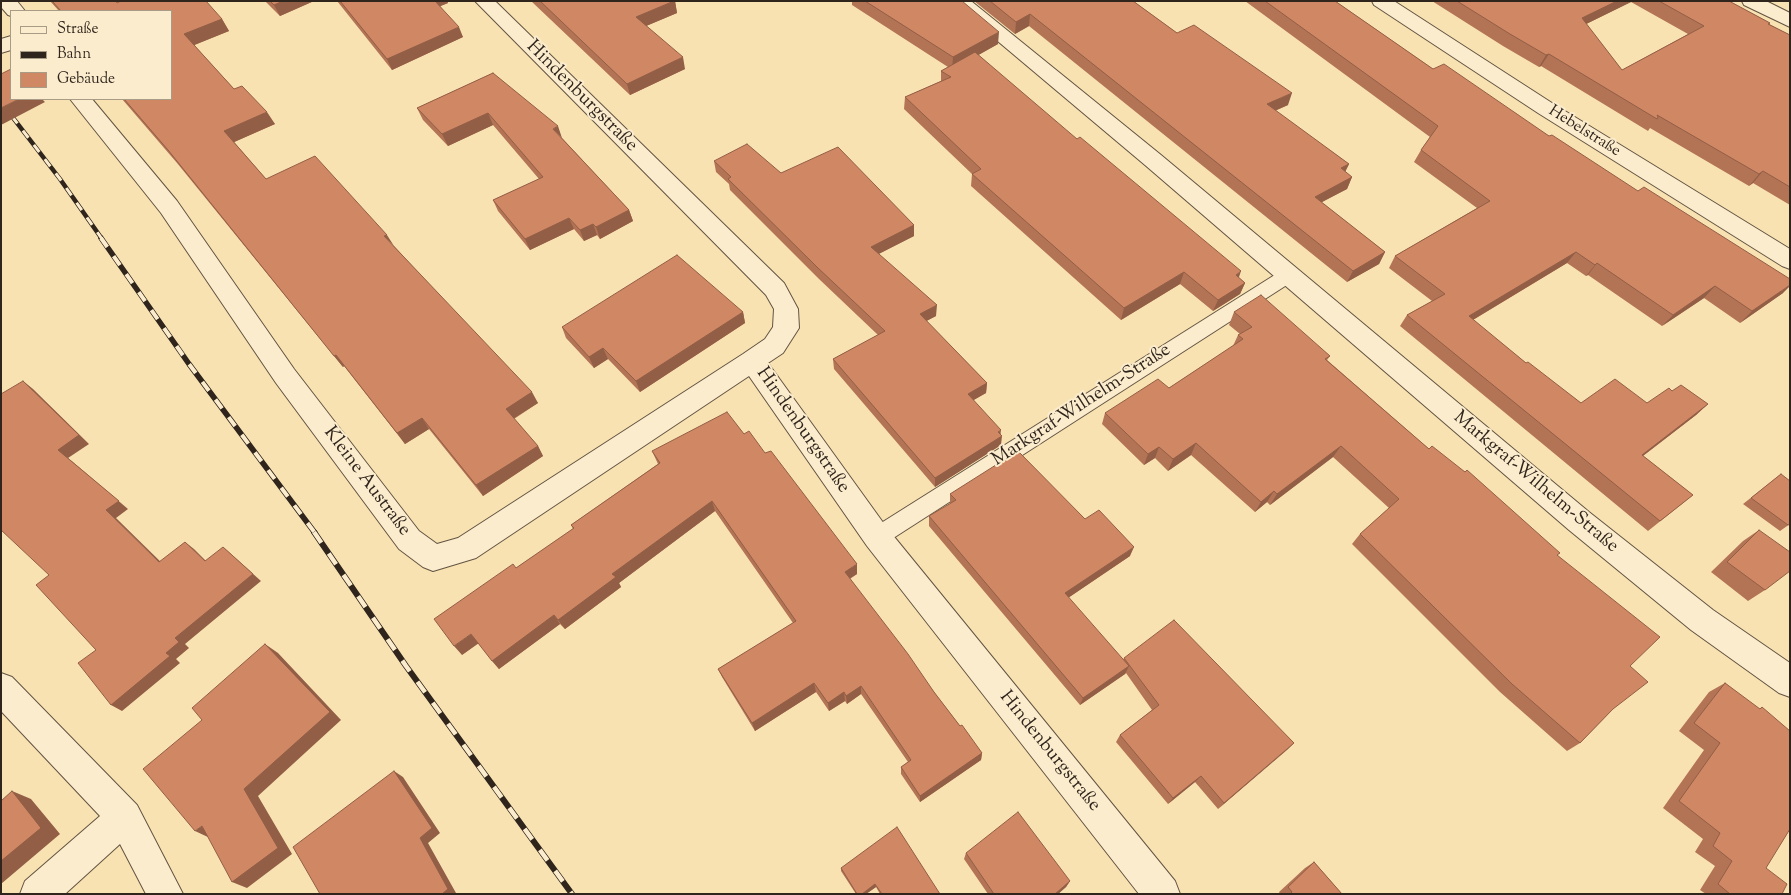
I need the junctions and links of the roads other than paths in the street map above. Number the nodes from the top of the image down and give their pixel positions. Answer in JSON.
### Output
{"nodes":[{"id":1,"x":484,"y":1,"type":"edge"},
{"id":2,"x":959,"y":1,"type":"edge"},
{"id":3,"x":1381,"y":1,"type":"edge"},
{"id":4,"x":1751,"y":1,"type":"edge"},
{"id":5,"x":1790,"y":21,"type":"edge"},
{"id":6,"x":82,"y":100,"type":"edge"},
{"id":7,"x":1790,"y":260,"type":"edge"},
{"id":8,"x":1287,"y":276,"type":"junction"},
{"id":9,"x":752,"y":361,"type":"junction"},
{"id":10,"x":877,"y":537,"type":"junction"},
{"id":11,"x":1790,"y":682,"type":"edge"},
{"id":12,"x":1,"y":688,"type":"edge"},
{"id":13,"x":125,"y":817,"type":"junction"},
{"id":14,"x":38,"y":894,"type":"edge"},
{"id":15,"x":165,"y":894,"type":"edge"},
{"id":16,"x":1162,"y":894,"type":"edge"}],
"edges":[{"from":1,"to":9,"type":"street","name":"Hindenburgstraße"},
{"from":2,"to":8,"type":"street","name":"Markgraf-Wilhelm-Straße"},
{"from":3,"to":7,"type":"street","name":"Hebelstraße"},
{"from":4,"to":5,"type":"street"},
{"from":6,"to":9,"type":"street","name":"Kleine Austraße"},
{"from":8,"to":10,"type":"lane","name":"Markgraf-Wilhelm-Straße"},
{"from":8,"to":11,"type":"street","name":"Markgraf-Wilhelm-Straße"},
{"from":9,"to":10,"type":"street","name":"Hindenburgstraße"},
{"from":10,"to":16,"type":"street","name":"Hindenburgstraße"},
{"from":12,"to":13,"type":"street"},
{"from":13,"to":14,"type":"street"},
{"from":13,"to":15,"type":"street"}]}
